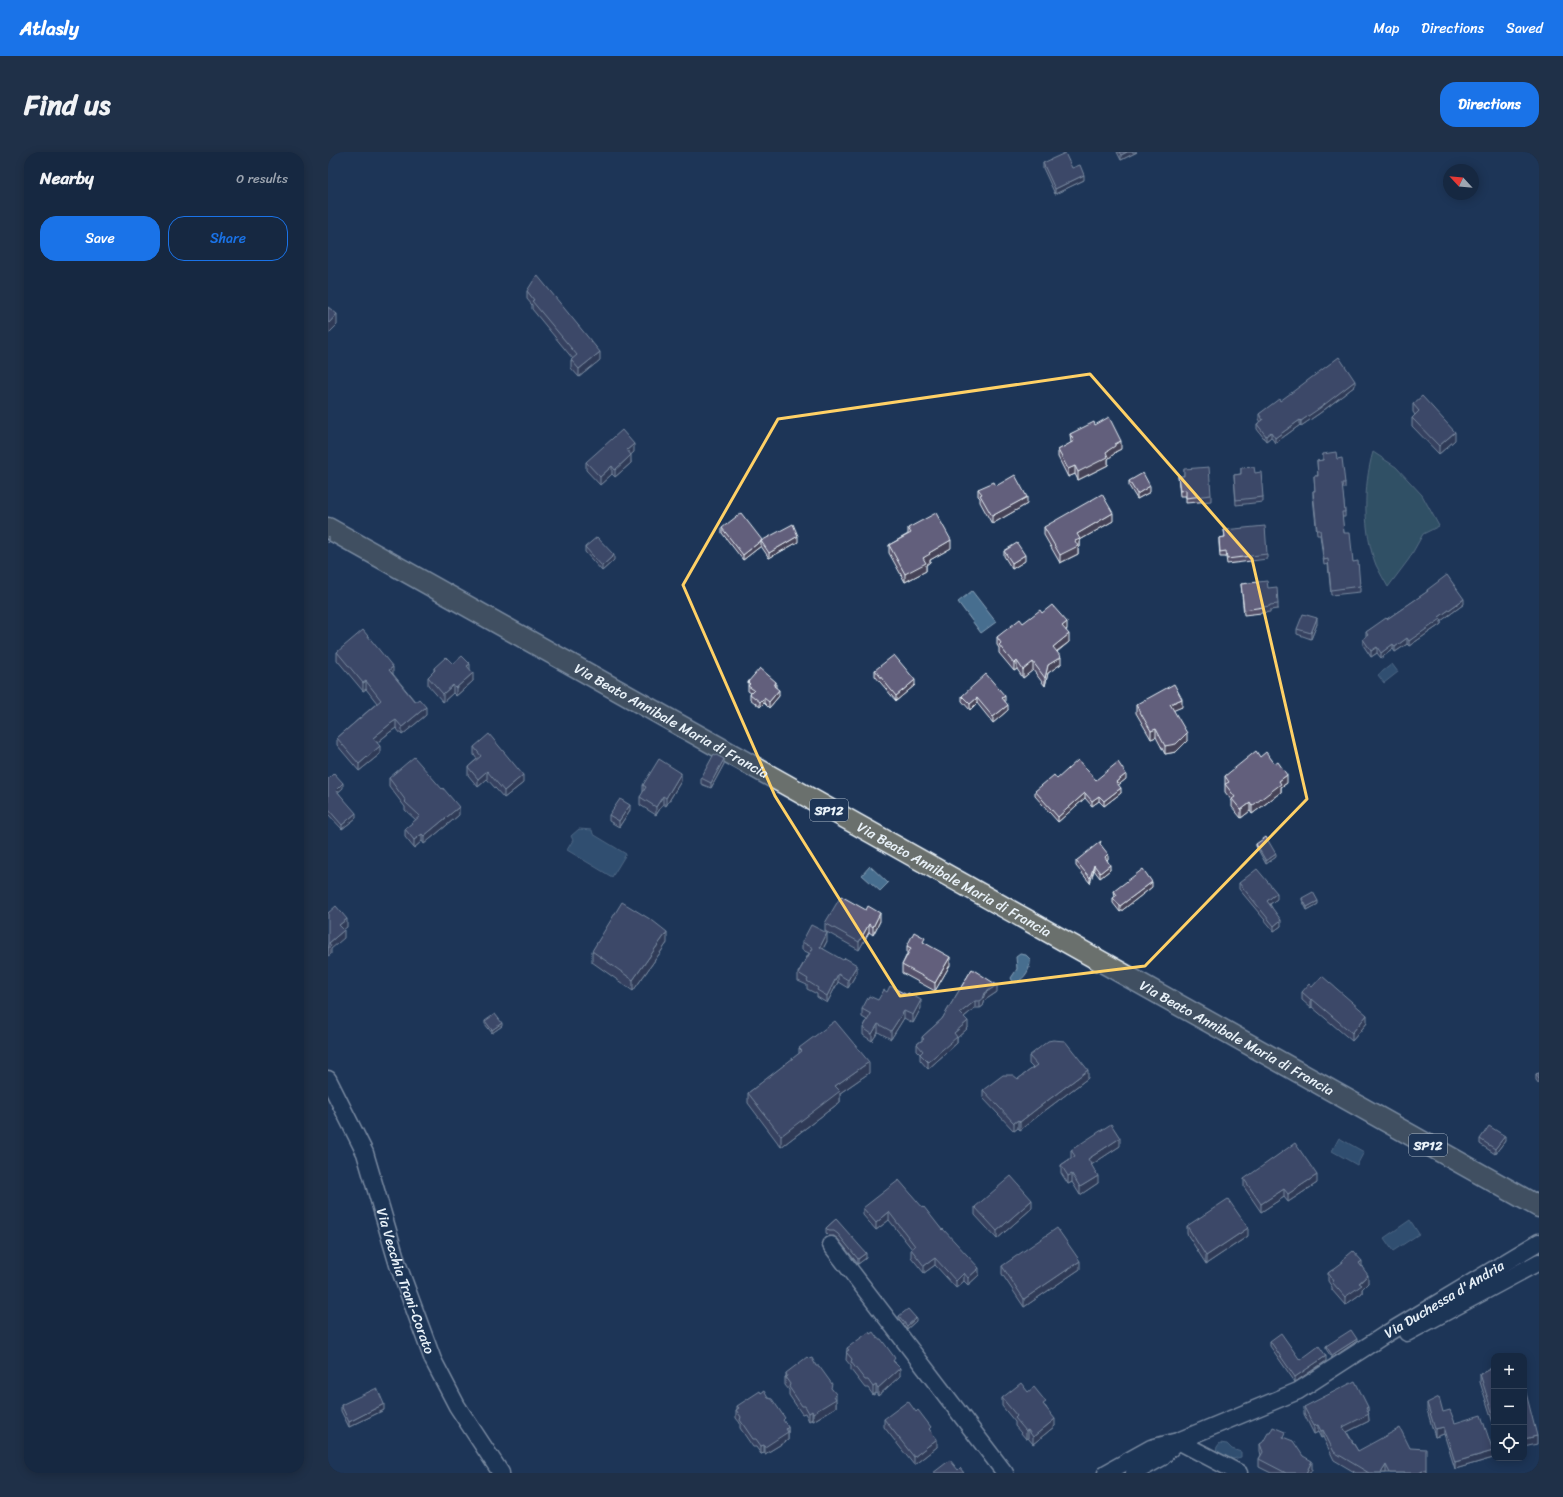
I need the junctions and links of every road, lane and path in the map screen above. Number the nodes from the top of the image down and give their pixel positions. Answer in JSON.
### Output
{"nodes":[{"id":1,"x":328,"y":528,"type":"edge"},
{"id":2,"x":328,"y":1079,"type":"edge"},
{"id":3,"x":1534,"y":1201,"type":"edge"},
{"id":4,"x":1539,"y":1242,"type":"edge"},
{"id":5,"x":831,"y":1245,"type":"dead end"},
{"id":6,"x":1539,"y":1262,"type":"edge"},
{"id":7,"x":1351,"y":1357,"type":"junction"},
{"id":8,"x":1178,"y":1441,"type":"junction"},
{"id":9,"x":501,"y":1473,"type":"edge"},
{"id":10,"x":1005,"y":1473,"type":"edge"},
{"id":11,"x":1106,"y":1473,"type":"edge"},
{"id":12,"x":1134,"y":1473,"type":"edge"},
{"id":13,"x":1240,"y":1473,"type":"edge"}],
"edges":[{"from":1,"to":3,"type":"main road","name":"Via Beato Annibale Maria di Francia","number":"SP12"},
{"from":2,"to":9,"type":"street","name":"Via Vecchia Trani-Corato"},
{"from":4,"to":7,"type":"street","name":"Via Duchessa d'Andria"},
{"from":5,"to":10,"type":"street"},
{"from":6,"to":7,"type":"street","name":"Via Duchessa d'Andria"},
{"from":7,"to":8,"type":"street","name":"Via Duchessa d'Andria"},
{"from":8,"to":11,"type":"street","name":"Via Duchessa d'Andria"},
{"from":8,"to":12,"type":"street","name":"Via Duchessa d'Andria"},
{"from":8,"to":13,"type":"street"}]}
